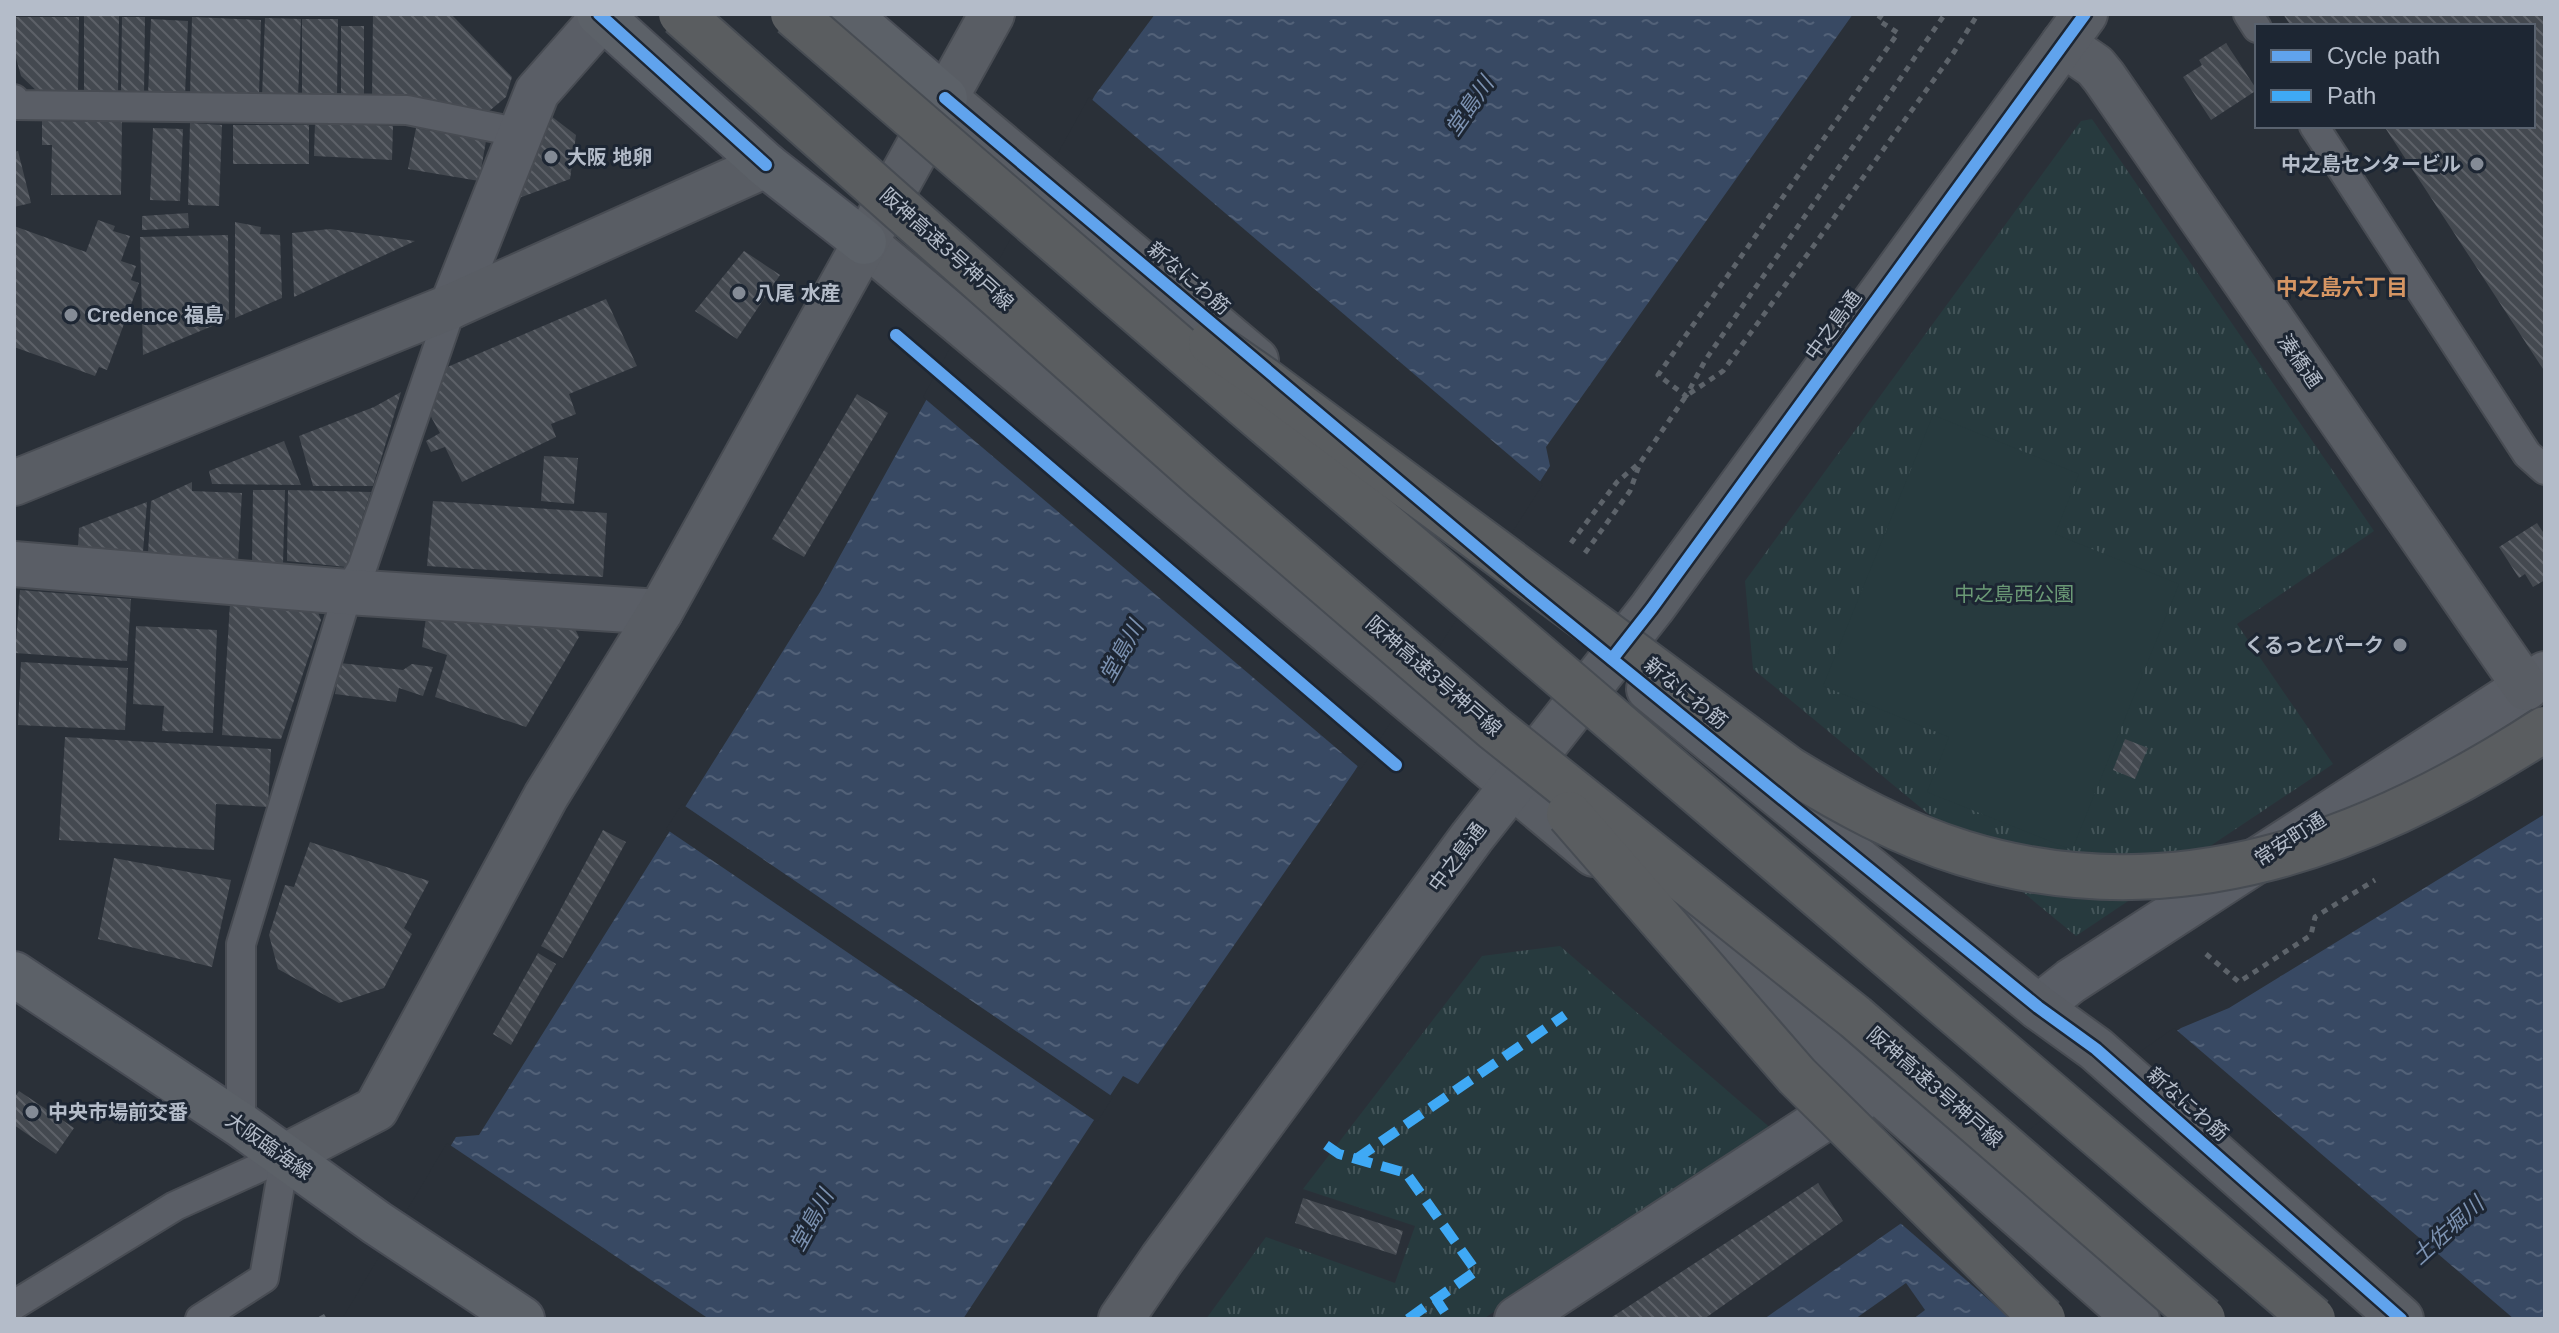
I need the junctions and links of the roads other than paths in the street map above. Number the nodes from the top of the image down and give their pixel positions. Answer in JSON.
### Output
{"nodes":[{"id":1,"x":681,"y":14,"type":"edge"},
{"id":2,"x":793,"y":14,"type":"edge"},
{"id":3,"x":847,"y":14,"type":"edge"},
{"id":4,"x":992,"y":14,"type":"edge"},
{"id":5,"x":601,"y":16,"type":"edge"},
{"id":6,"x":2074,"y":29,"type":"edge"},
{"id":7,"x":945,"y":98,"type":"junction"},
{"id":8,"x":14,"y":99,"type":"edge"},
{"id":9,"x":2315,"y":128,"type":"edge"},
{"id":10,"x":521,"y":133,"type":"junction"},
{"id":11,"x":766,"y":165,"type":"junction"},
{"id":12,"x":1041,"y":226,"type":"junction"},
{"id":13,"x":864,"y":242,"type":"junction"},
{"id":14,"x":452,"y":306,"type":"junction"},
{"id":15,"x":2545,"y":470,"type":"edge"},
{"id":16,"x":14,"y":483,"type":"edge"},
{"id":17,"x":14,"y":564,"type":"edge"},
{"id":18,"x":348,"y":592,"type":"junction"},
{"id":19,"x":660,"y":612,"type":"junction"},
{"id":20,"x":1612,"y":659,"type":"junction"},
{"id":21,"x":2535,"y":681,"type":"edge"},
{"id":22,"x":1495,"y":729,"type":"junction"},
{"id":23,"x":2545,"y":729,"type":"edge"},
{"id":24,"x":1512,"y":786,"type":"junction"},
{"id":25,"x":14,"y":974,"type":"edge"},
{"id":26,"x":2038,"y":1007,"type":"junction"},
{"id":27,"x":1875,"y":1090,"type":"junction"},
{"id":28,"x":241,"y":1125,"type":"junction"},
{"id":29,"x":285,"y":1156,"type":"junction"},
{"id":30,"x":14,"y":1305,"type":"edge"},
{"id":31,"x":200,"y":1319,"type":"edge"},
{"id":32,"x":522,"y":1319,"type":"edge"},
{"id":33,"x":1121,"y":1319,"type":"edge"},
{"id":34,"x":1517,"y":1319,"type":"edge"},
{"id":35,"x":2043,"y":1319,"type":"edge"},
{"id":36,"x":2137,"y":1319,"type":"edge"},
{"id":37,"x":2203,"y":1319,"type":"edge"},
{"id":38,"x":2313,"y":1319,"type":"edge"},
{"id":39,"x":2401,"y":1319,"type":"edge"}],
"edges":[{"from":1,"to":22,"type":"highway","name":"阪神高速3号神戸線","bridge":true},
{"from":2,"to":12,"type":"highway","bridge":true},
{"from":3,"to":7,"type":"main road","name":"新なにわ筋"},
{"from":4,"to":7,"type":"street"},
{"from":5,"to":10,"type":"street"},
{"from":5,"to":11,"type":"main road"},
{"from":6,"to":20,"type":"street","name":"中之島通"},
{"from":6,"to":21,"type":"street","name":"湊橋通"},
{"from":7,"to":13,"type":"street"},
{"from":7,"to":20,"type":"street","name":"新なにわ筋","bridge":true},
{"from":8,"to":10,"type":"lane"},
{"from":9,"to":15,"type":"lane"},
{"from":10,"to":14,"type":"street"},
{"from":11,"to":13,"type":"main road"},
{"from":11,"to":14,"type":"street"},
{"from":12,"to":23,"type":"highway","bridge":true},
{"from":12,"to":38,"type":"highway","bridge":true},
{"from":13,"to":19,"type":"street"},
{"from":13,"to":24,"type":"street"},
{"from":14,"to":16,"type":"street"},
{"from":14,"to":18,"type":"lane"},
{"from":17,"to":18,"type":"street"},
{"from":18,"to":19,"type":"street"},
{"from":18,"to":28,"type":"lane"},
{"from":19,"to":29,"type":"street"},
{"from":20,"to":24,"type":"street","name":"中之島通"},
{"from":20,"to":26,"type":"street","name":"新なにわ筋"},
{"from":21,"to":26,"type":"street","name":"常安町通"},
{"from":22,"to":35,"type":"highway","bridge":true},
{"from":22,"to":37,"type":"highway","name":"阪神高速3号神戸線","bridge":true},
{"from":24,"to":27,"type":"street"},
{"from":24,"to":33,"type":"street","name":"中之島通"},
{"from":25,"to":28,"type":"main road","name":"大阪臨海線"},
{"from":26,"to":39,"type":"street","name":"新なにわ筋"},
{"from":27,"to":34,"type":"street"},
{"from":27,"to":36,"type":"street"},
{"from":28,"to":29,"type":"main road","name":"大阪臨海線"},
{"from":29,"to":30,"type":"lane"},
{"from":29,"to":31,"type":"lane"},
{"from":29,"to":32,"type":"main road","name":"大阪臨海線"}]}
